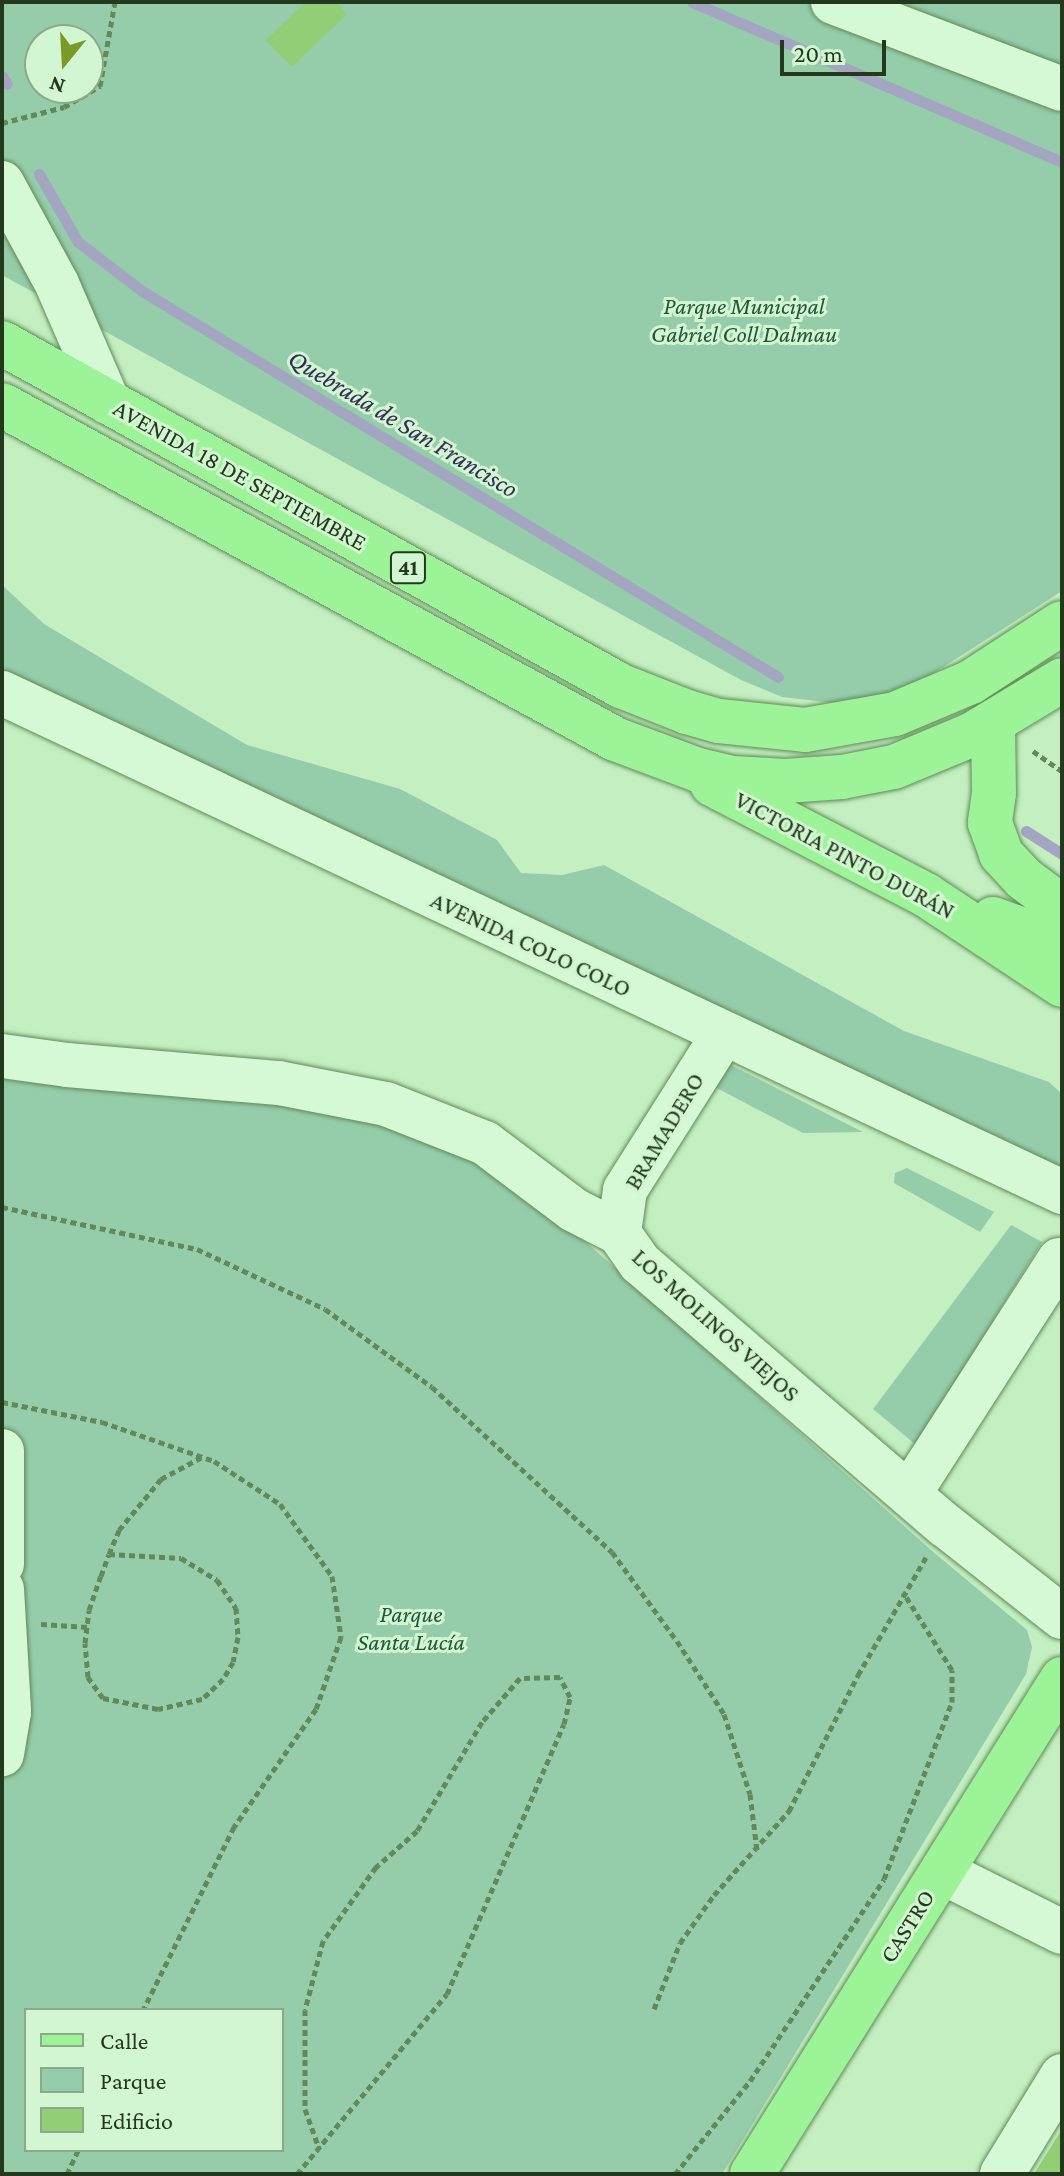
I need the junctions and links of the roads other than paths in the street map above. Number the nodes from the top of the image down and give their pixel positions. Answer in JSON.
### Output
{"nodes":[{"id":1,"x":833,"y":2,"type":"edge"},
{"id":2,"x":1062,"y":89,"type":"edge"},
{"id":3,"x":2,"y":183,"type":"edge"},
{"id":4,"x":2,"y":343,"type":"edge"},
{"id":5,"x":108,"y":402,"type":"junction"},
{"id":6,"x":2,"y":405,"type":"edge"},
{"id":7,"x":1062,"y":623,"type":"edge"},
{"id":8,"x":1062,"y":680,"type":"edge"},
{"id":9,"x":2,"y":693,"type":"edge"},
{"id":10,"x":993,"y":723,"type":"junction"},
{"id":11,"x":663,"y":759,"type":"junction"},
{"id":12,"x":926,"y":895,"type":"junction"},
{"id":13,"x":1062,"y":907,"type":"edge"},
{"id":14,"x":1062,"y":944,"type":"edge"},
{"id":15,"x":1062,"y":985,"type":"edge"},
{"id":16,"x":723,"y":1035,"type":"junction"},
{"id":17,"x":2,"y":1056,"type":"edge"},
{"id":18,"x":1062,"y":1192,"type":"edge"},
{"id":19,"x":619,"y":1233,"type":"junction"},
{"id":20,"x":1059,"y":1260,"type":"dead end"},
{"id":21,"x":2,"y":1451,"type":"edge"},
{"id":22,"x":909,"y":1494,"type":"junction"},
{"id":23,"x":2,"y":1564,"type":"edge"},
{"id":24,"x":2,"y":1589,"type":"edge"},
{"id":25,"x":1062,"y":1617,"type":"edge"},
{"id":26,"x":4,"y":1647,"type":"edge"},
{"id":27,"x":1062,"y":1679,"type":"edge"},
{"id":28,"x":2,"y":1754,"type":"edge"},
{"id":29,"x":942,"y":1872,"type":"junction"},
{"id":30,"x":1062,"y":1932,"type":"edge"},
{"id":31,"x":1062,"y":2076,"type":"edge"},
{"id":32,"x":752,"y":2174,"type":"edge"},
{"id":33,"x":1002,"y":2174,"type":"edge"}],
"edges":[{"from":1,"to":2,"type":"street"},
{"from":3,"to":5,"type":"street"},
{"from":4,"to":5,"type":"main road","name":"AVENIDA 18 DE SEPTIEMBRE","number":"41"},
{"from":5,"to":7,"type":"main road","name":"AVENIDA 18 DE SEPTIEMBRE","number":"41"},
{"from":6,"to":11,"type":"main road","number":"41"},
{"from":8,"to":10,"type":"main road","number":"41"},
{"from":9,"to":16,"type":"street","name":"AVENIDA COLO COLO"},
{"from":10,"to":11,"type":"main road","number":"41"},
{"from":10,"to":13,"type":"main road"},
{"from":11,"to":12,"type":"main road","name":"VICTORIA PINTO DURÁN"},
{"from":12,"to":14,"type":"main road"},
{"from":12,"to":15,"type":"main road","name":"VICTORIA PINTO DURÁN"},
{"from":16,"to":18,"type":"street","name":"AVENIDA COLO COLO"},
{"from":16,"to":19,"type":"street","name":"BRAMADERO"},
{"from":17,"to":19,"type":"street","name":"LOS MOLINOS VIEJOS"},
{"from":19,"to":22,"type":"street","name":"LOS MOLINOS VIEJOS"},
{"from":20,"to":22,"type":"street"},
{"from":21,"to":23,"type":"street"},
{"from":22,"to":25,"type":"street","name":"LOS MOLINOS VIEJOS"},
{"from":24,"to":26,"type":"street"},
{"from":26,"to":28,"type":"street"},
{"from":27,"to":29,"type":"main road","name":"CASTRO"},
{"from":29,"to":30,"type":"street"},
{"from":29,"to":32,"type":"main road","name":"CASTRO"},
{"from":31,"to":33,"type":"street"}]}
